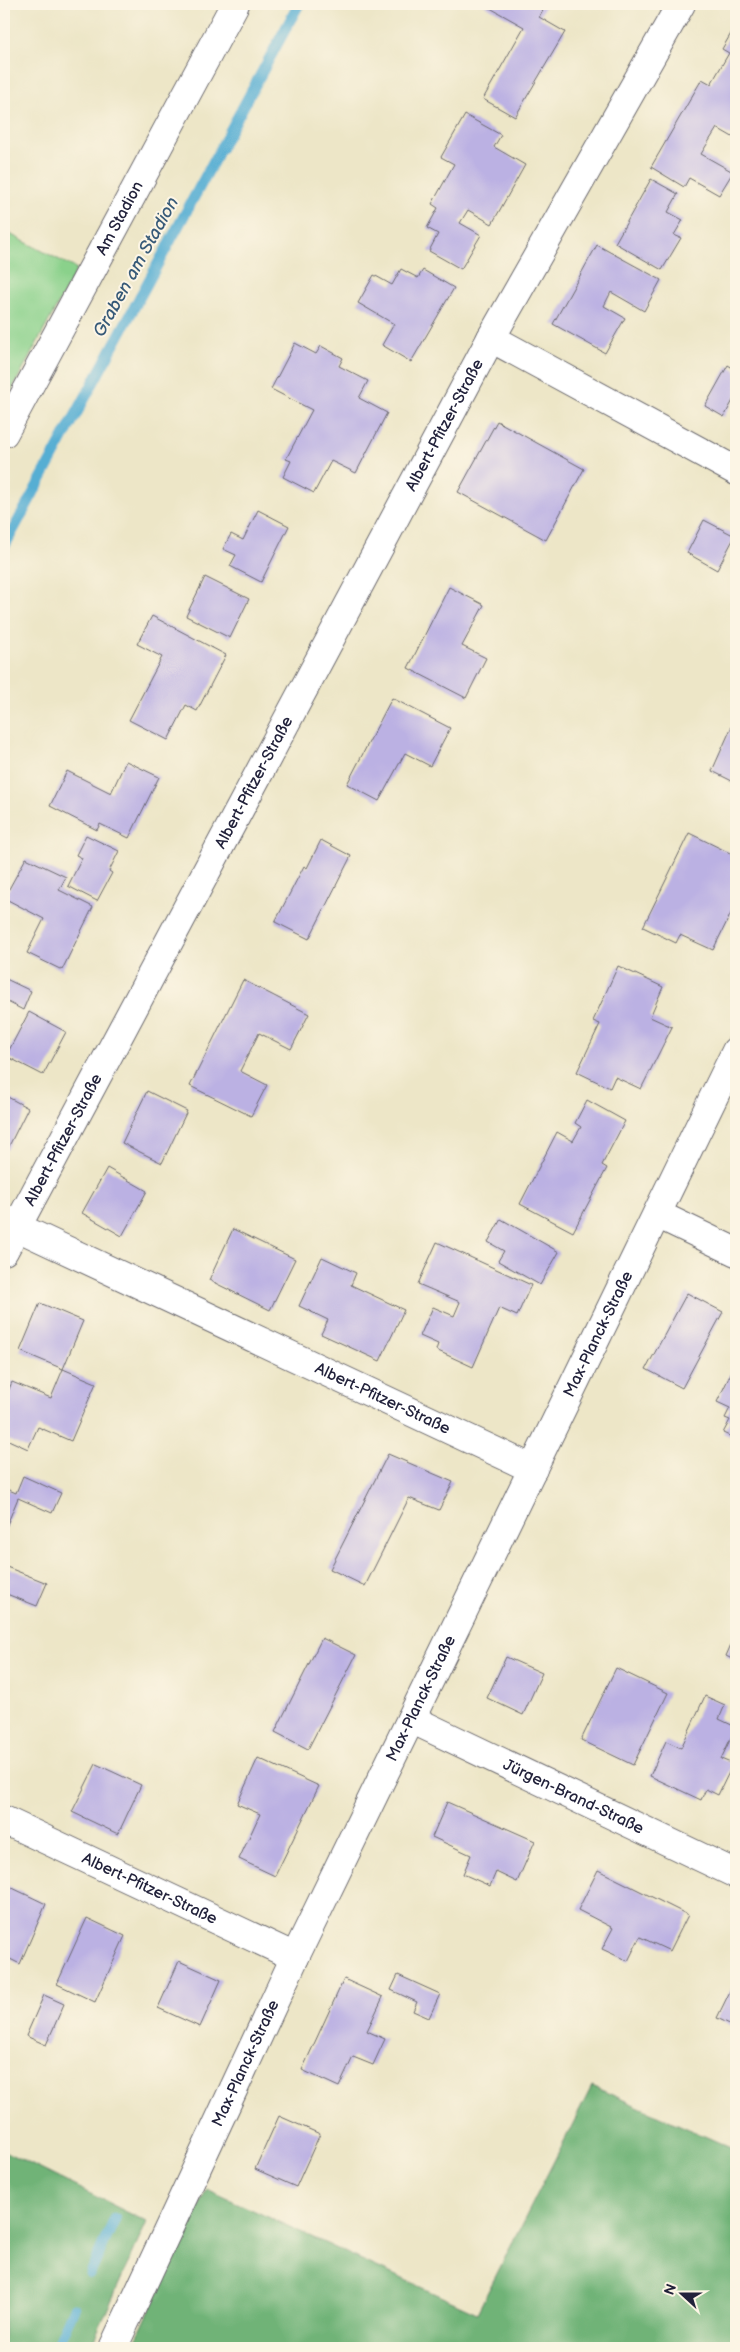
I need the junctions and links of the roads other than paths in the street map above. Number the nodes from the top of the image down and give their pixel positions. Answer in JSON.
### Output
{"nodes":[{"id":1,"x":235,"y":4,"type":"edge"},
{"id":2,"x":681,"y":4,"type":"edge"},
{"id":3,"x":491,"y":338,"type":"junction"},
{"id":4,"x":4,"y":433,"type":"edge"},
{"id":5,"x":736,"y":471,"type":"edge"},
{"id":6,"x":736,"y":1051,"type":"edge"},
{"id":7,"x":657,"y":1214,"type":"junction"},
{"id":8,"x":15,"y":1226,"type":"junction"},
{"id":9,"x":4,"y":1251,"type":"edge"},
{"id":10,"x":736,"y":1252,"type":"edge"},
{"id":11,"x":533,"y":1469,"type":"junction"},
{"id":12,"x":411,"y":1719,"type":"junction"},
{"id":13,"x":4,"y":1820,"type":"edge"},
{"id":14,"x":736,"y":1874,"type":"edge"},
{"id":15,"x":295,"y":1957,"type":"junction"},
{"id":16,"x":113,"y":2348,"type":"edge"}],
"edges":[{"from":1,"to":4,"type":"street","name":"Am Stadion"},
{"from":2,"to":3,"type":"street","name":"Albert-Pfitzer-Straße"},
{"from":3,"to":5,"type":"street"},
{"from":3,"to":8,"type":"street","name":"Albert-Pfitzer-Straße"},
{"from":6,"to":7,"type":"street","name":"Max-Planck-Straße"},
{"from":7,"to":10,"type":"street"},
{"from":7,"to":11,"type":"street","name":"Max-Planck-Straße"},
{"from":8,"to":9,"type":"street","name":"Albert-Pfitzer-Straße"},
{"from":8,"to":11,"type":"street","name":"Albert-Pfitzer-Straße"},
{"from":11,"to":12,"type":"street","name":"Max-Planck-Straße"},
{"from":12,"to":14,"type":"street","name":"Jürgen-Brand-Straße"},
{"from":12,"to":15,"type":"street","name":"Max-Planck-Straße"},
{"from":13,"to":15,"type":"street","name":"Albert-Pfitzer-Straße"},
{"from":15,"to":16,"type":"street","name":"Max-Planck-Straße"}]}
